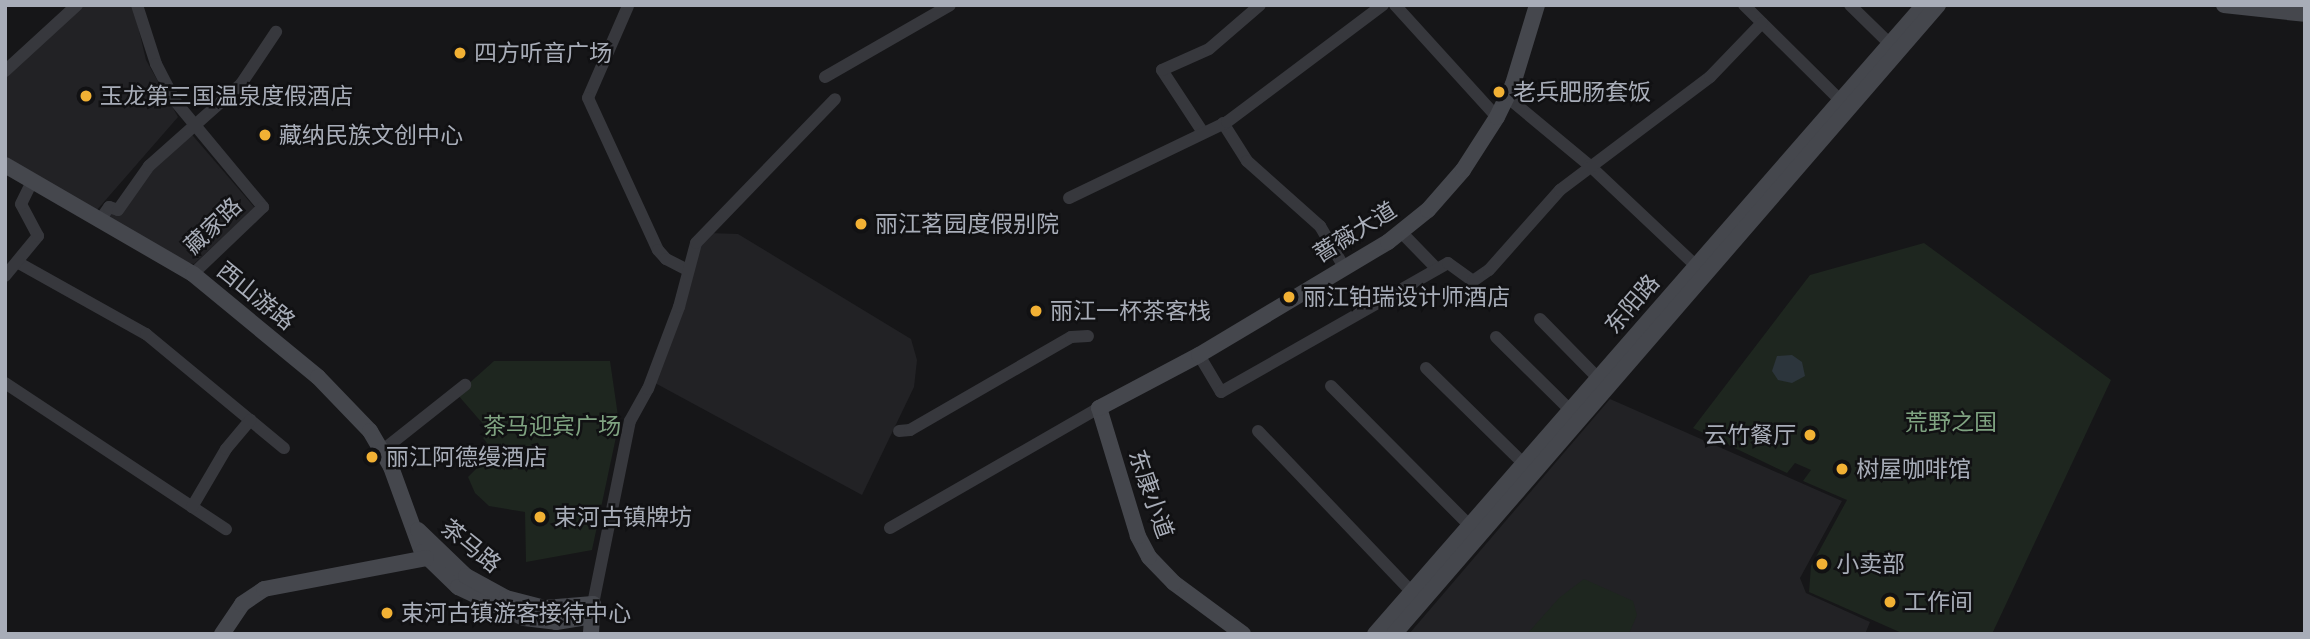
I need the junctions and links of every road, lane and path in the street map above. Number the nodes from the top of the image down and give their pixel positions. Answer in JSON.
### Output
{"nodes":[{"id":1,"x":77,"y":5,"type":"edge"},
{"id":2,"x":137,"y":5,"type":"edge"},
{"id":3,"x":950,"y":5,"type":"edge"},
{"id":4,"x":1260,"y":5,"type":"edge"},
{"id":5,"x":1383,"y":5,"type":"edge"},
{"id":6,"x":1395,"y":5,"type":"edge"},
{"id":7,"x":1537,"y":5,"type":"edge"},
{"id":8,"x":1744,"y":5,"type":"edge"},
{"id":9,"x":1850,"y":5,"type":"edge"},
{"id":10,"x":1924,"y":5,"type":"edge"},
{"id":11,"x":1938,"y":5,"type":"edge"},
{"id":12,"x":2224,"y":5,"type":"edge"},
{"id":13,"x":628,"y":6,"type":"edge"},
{"id":14,"x":2305,"y":14,"type":"edge"},
{"id":15,"x":1762,"y":23,"type":"junction"},
{"id":16,"x":276,"y":32,"type":"dead end"},
{"id":17,"x":1890,"y":44,"type":"junction"},
{"id":18,"x":5,"y":71,"type":"edge"},
{"id":19,"x":825,"y":77,"type":"dead end"},
{"id":20,"x":1507,"y":97,"type":"junction"},
{"id":21,"x":835,"y":99,"type":"dead end"},
{"id":22,"x":1840,"y":100,"type":"junction"},
{"id":23,"x":1497,"y":117,"type":"junction"},
{"id":24,"x":1223,"y":123,"type":"junction"},
{"id":25,"x":193,"y":124,"type":"junction"},
{"id":26,"x":1202,"y":131,"type":"junction"},
{"id":27,"x":5,"y":165,"type":"edge"},
{"id":28,"x":1589,"y":165,"type":"junction"},
{"id":29,"x":32,"y":181,"type":"junction"},
{"id":30,"x":1069,"y":198,"type":"dead end"},
{"id":31,"x":100,"y":220,"type":"junction"},
{"id":32,"x":1402,"y":233,"type":"junction"},
{"id":33,"x":18,"y":262,"type":"junction"},
{"id":34,"x":1696,"y":266,"type":"junction"},
{"id":35,"x":1344,"y":267,"type":"junction"},
{"id":36,"x":1437,"y":269,"type":"junction"},
{"id":37,"x":688,"y":270,"type":"junction"},
{"id":38,"x":194,"y":274,"type":"junction"},
{"id":39,"x":5,"y":275,"type":"edge"},
{"id":40,"x":1540,"y":319,"type":"dead end"},
{"id":41,"x":1088,"y":335,"type":"dead end"},
{"id":42,"x":1496,"y":337,"type":"dead end"},
{"id":43,"x":1199,"y":355,"type":"junction"},
{"id":44,"x":1426,"y":368,"type":"dead end"},
{"id":45,"x":1598,"y":378,"type":"junction"},
{"id":46,"x":5,"y":383,"type":"edge"},
{"id":47,"x":465,"y":385,"type":"dead end"},
{"id":48,"x":1332,"y":386,"type":"dead end"},
{"id":49,"x":1099,"y":408,"type":"junction"},
{"id":50,"x":1570,"y":410,"type":"junction"},
{"id":51,"x":250,"y":420,"type":"junction"},
{"id":52,"x":900,"y":431,"type":"dead end"},
{"id":53,"x":1258,"y":431,"type":"dead end"},
{"id":54,"x":284,"y":448,"type":"dead end"},
{"id":55,"x":383,"y":450,"type":"junction"},
{"id":56,"x":1523,"y":463,"type":"junction"},
{"id":57,"x":192,"y":507,"type":"junction"},
{"id":58,"x":1469,"y":525,"type":"junction"},
{"id":59,"x":414,"y":526,"type":"junction"},
{"id":60,"x":890,"y":528,"type":"dead end"},
{"id":61,"x":226,"y":529,"type":"dead end"},
{"id":62,"x":426,"y":558,"type":"junction"},
{"id":63,"x":1411,"y":591,"type":"junction"},
{"id":64,"x":591,"y":610,"type":"junction"},
{"id":65,"x":571,"y":620,"type":"edge"},
{"id":66,"x":222,"y":634,"type":"edge"},
{"id":67,"x":591,"y":634,"type":"edge"},
{"id":68,"x":1243,"y":634,"type":"edge"},
{"id":69,"x":1375,"y":634,"type":"edge"},
{"id":70,"x":1394,"y":634,"type":"edge"}],
"edges":[{"from":1,"to":18,"type":"street"},
{"from":2,"to":25,"type":"street"},
{"from":3,"to":19,"type":"street"},
{"from":4,"to":26,"type":"street"},
{"from":5,"to":24,"type":"street"},
{"from":6,"to":23,"type":"street"},
{"from":7,"to":20,"type":"street","name":"蔷薇大道"},
{"from":8,"to":15,"type":"street"},
{"from":9,"to":17,"type":"street"},
{"from":10,"to":17,"type":"street","name":"东阳路"},
{"from":11,"to":70,"type":"street","name":"东阳路"},
{"from":12,"to":14,"type":"street"},
{"from":13,"to":37,"type":"street"},
{"from":15,"to":22,"type":"street"},
{"from":15,"to":28,"type":"street"},
{"from":16,"to":25,"type":"street"},
{"from":17,"to":22,"type":"street","name":"东阳路"},
{"from":20,"to":23,"type":"street","name":"蔷薇大道"},
{"from":20,"to":28,"type":"street"},
{"from":21,"to":37,"type":"street"},
{"from":22,"to":34,"type":"street","name":"东阳路"},
{"from":23,"to":32,"type":"street","name":"蔷薇大道"},
{"from":24,"to":26,"type":"street"},
{"from":24,"to":35,"type":"street"},
{"from":25,"to":31,"type":"street"},
{"from":25,"to":38,"type":"street","name":"藏家路"},
{"from":26,"to":30,"type":"street"},
{"from":27,"to":29,"type":"street","name":"西山游路"},
{"from":28,"to":34,"type":"street"},
{"from":28,"to":36,"type":"street"},
{"from":29,"to":31,"type":"street","name":"西山游路"},
{"from":29,"to":33,"type":"street"},
{"from":31,"to":38,"type":"street","name":"西山游路"},
{"from":32,"to":35,"type":"street","name":"蔷薇大道"},
{"from":32,"to":36,"type":"street"},
{"from":33,"to":39,"type":"street"},
{"from":33,"to":51,"type":"street"},
{"from":34,"to":45,"type":"street","name":"东阳路"},
{"from":35,"to":43,"type":"street","name":"蔷薇大道"},
{"from":36,"to":43,"type":"street"},
{"from":37,"to":64,"type":"street"},
{"from":38,"to":55,"type":"street","name":"西山游路"},
{"from":40,"to":45,"type":"street"},
{"from":41,"to":52,"type":"street"},
{"from":42,"to":50,"type":"street"},
{"from":43,"to":49,"type":"street","name":"蔷薇大道"},
{"from":44,"to":56,"type":"street"},
{"from":45,"to":50,"type":"street","name":"东阳路"},
{"from":46,"to":57,"type":"street"},
{"from":47,"to":55,"type":"street"},
{"from":48,"to":58,"type":"street"},
{"from":49,"to":60,"type":"street"},
{"from":49,"to":68,"type":"street","name":"东康小道"},
{"from":50,"to":56,"type":"street","name":"东阳路"},
{"from":51,"to":54,"type":"street"},
{"from":51,"to":57,"type":"street"},
{"from":53,"to":63,"type":"street"},
{"from":55,"to":59,"type":"street","name":"西山游路"},
{"from":56,"to":58,"type":"street","name":"东阳路"},
{"from":57,"to":61,"type":"street"},
{"from":58,"to":63,"type":"street","name":"东阳路"},
{"from":59,"to":62,"type":"street","name":"茶马路"},
{"from":59,"to":65,"type":"street","name":"茶马路"},
{"from":62,"to":65,"type":"street","name":"茶马路"},
{"from":62,"to":66,"type":"street"},
{"from":63,"to":69,"type":"street","name":"东阳路"},
{"from":64,"to":65,"type":"street","name":"茶马路"},
{"from":64,"to":67,"type":"street"}]}
